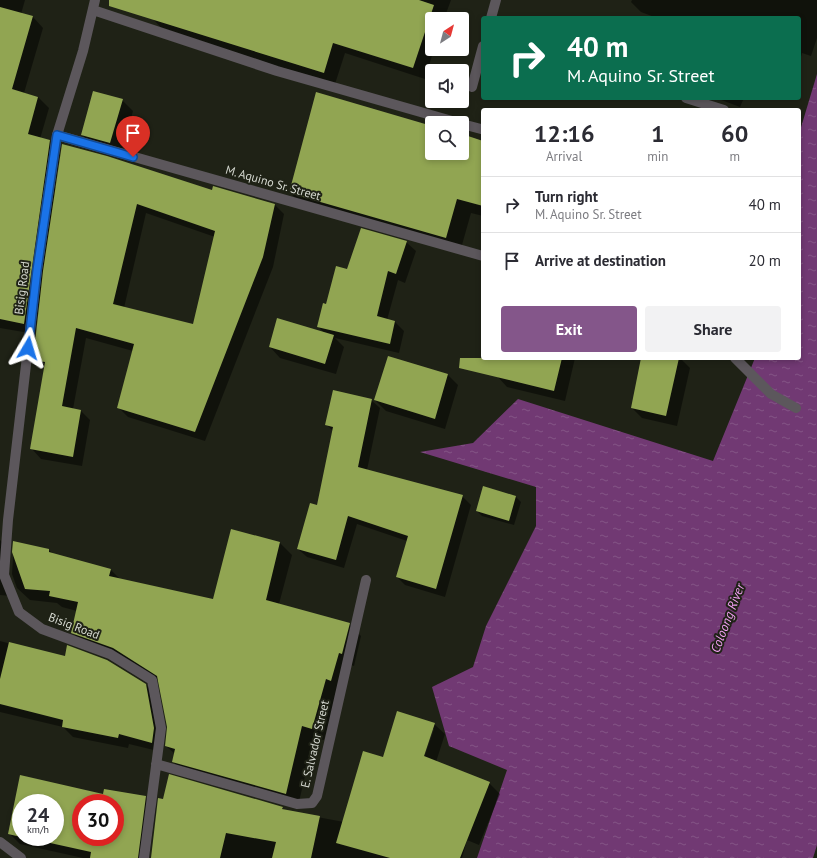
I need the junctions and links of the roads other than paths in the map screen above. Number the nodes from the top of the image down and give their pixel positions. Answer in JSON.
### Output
{"nodes":[{"id":1,"x":496,"y":0,"type":"edge"},
{"id":2,"x":94,"y":5,"type":"edge"},
{"id":3,"x":492,"y":16,"type":"edge"},
{"id":4,"x":481,"y":53,"type":"edge"},
{"id":5,"x":472,"y":87,"type":"dead end"},
{"id":6,"x":692,"y":100,"type":"edge"},
{"id":7,"x":718,"y":108,"type":"edge"},
{"id":8,"x":434,"y":116,"type":"edge"},
{"id":9,"x":469,"y":126,"type":"edge"},
{"id":10,"x":480,"y":129,"type":"dead end"},
{"id":11,"x":57,"y":135,"type":"junction"},
{"id":12,"x":481,"y":255,"type":"edge"},
{"id":13,"x":737,"y":360,"type":"edge"},
{"id":14,"x":796,"y":408,"type":"dead end"},
{"id":15,"x":366,"y":580,"type":"dead end"},
{"id":16,"x":156,"y":764,"type":"junction"},
{"id":17,"x":0,"y":842,"type":"edge"},
{"id":18,"x":21,"y":858,"type":"edge"},
{"id":19,"x":144,"y":858,"type":"edge"}],
"edges":[{"from":1,"to":3,"type":"street"},
{"from":2,"to":8,"type":"street"},
{"from":2,"to":11,"type":"street","name":"Bisig Road"},
{"from":4,"to":5,"type":"street"},
{"from":6,"to":7,"type":"street"},
{"from":9,"to":10,"type":"street"},
{"from":11,"to":12,"type":"street","name":"M. Aquino Sr. Street"},
{"from":11,"to":16,"type":"street","name":"Bisig Road"},
{"from":13,"to":14,"type":"street"},
{"from":15,"to":16,"type":"street","name":"E. Salvador Street"},
{"from":16,"to":19,"type":"street","name":"Bisig Road"},
{"from":17,"to":18,"type":"street"}]}
